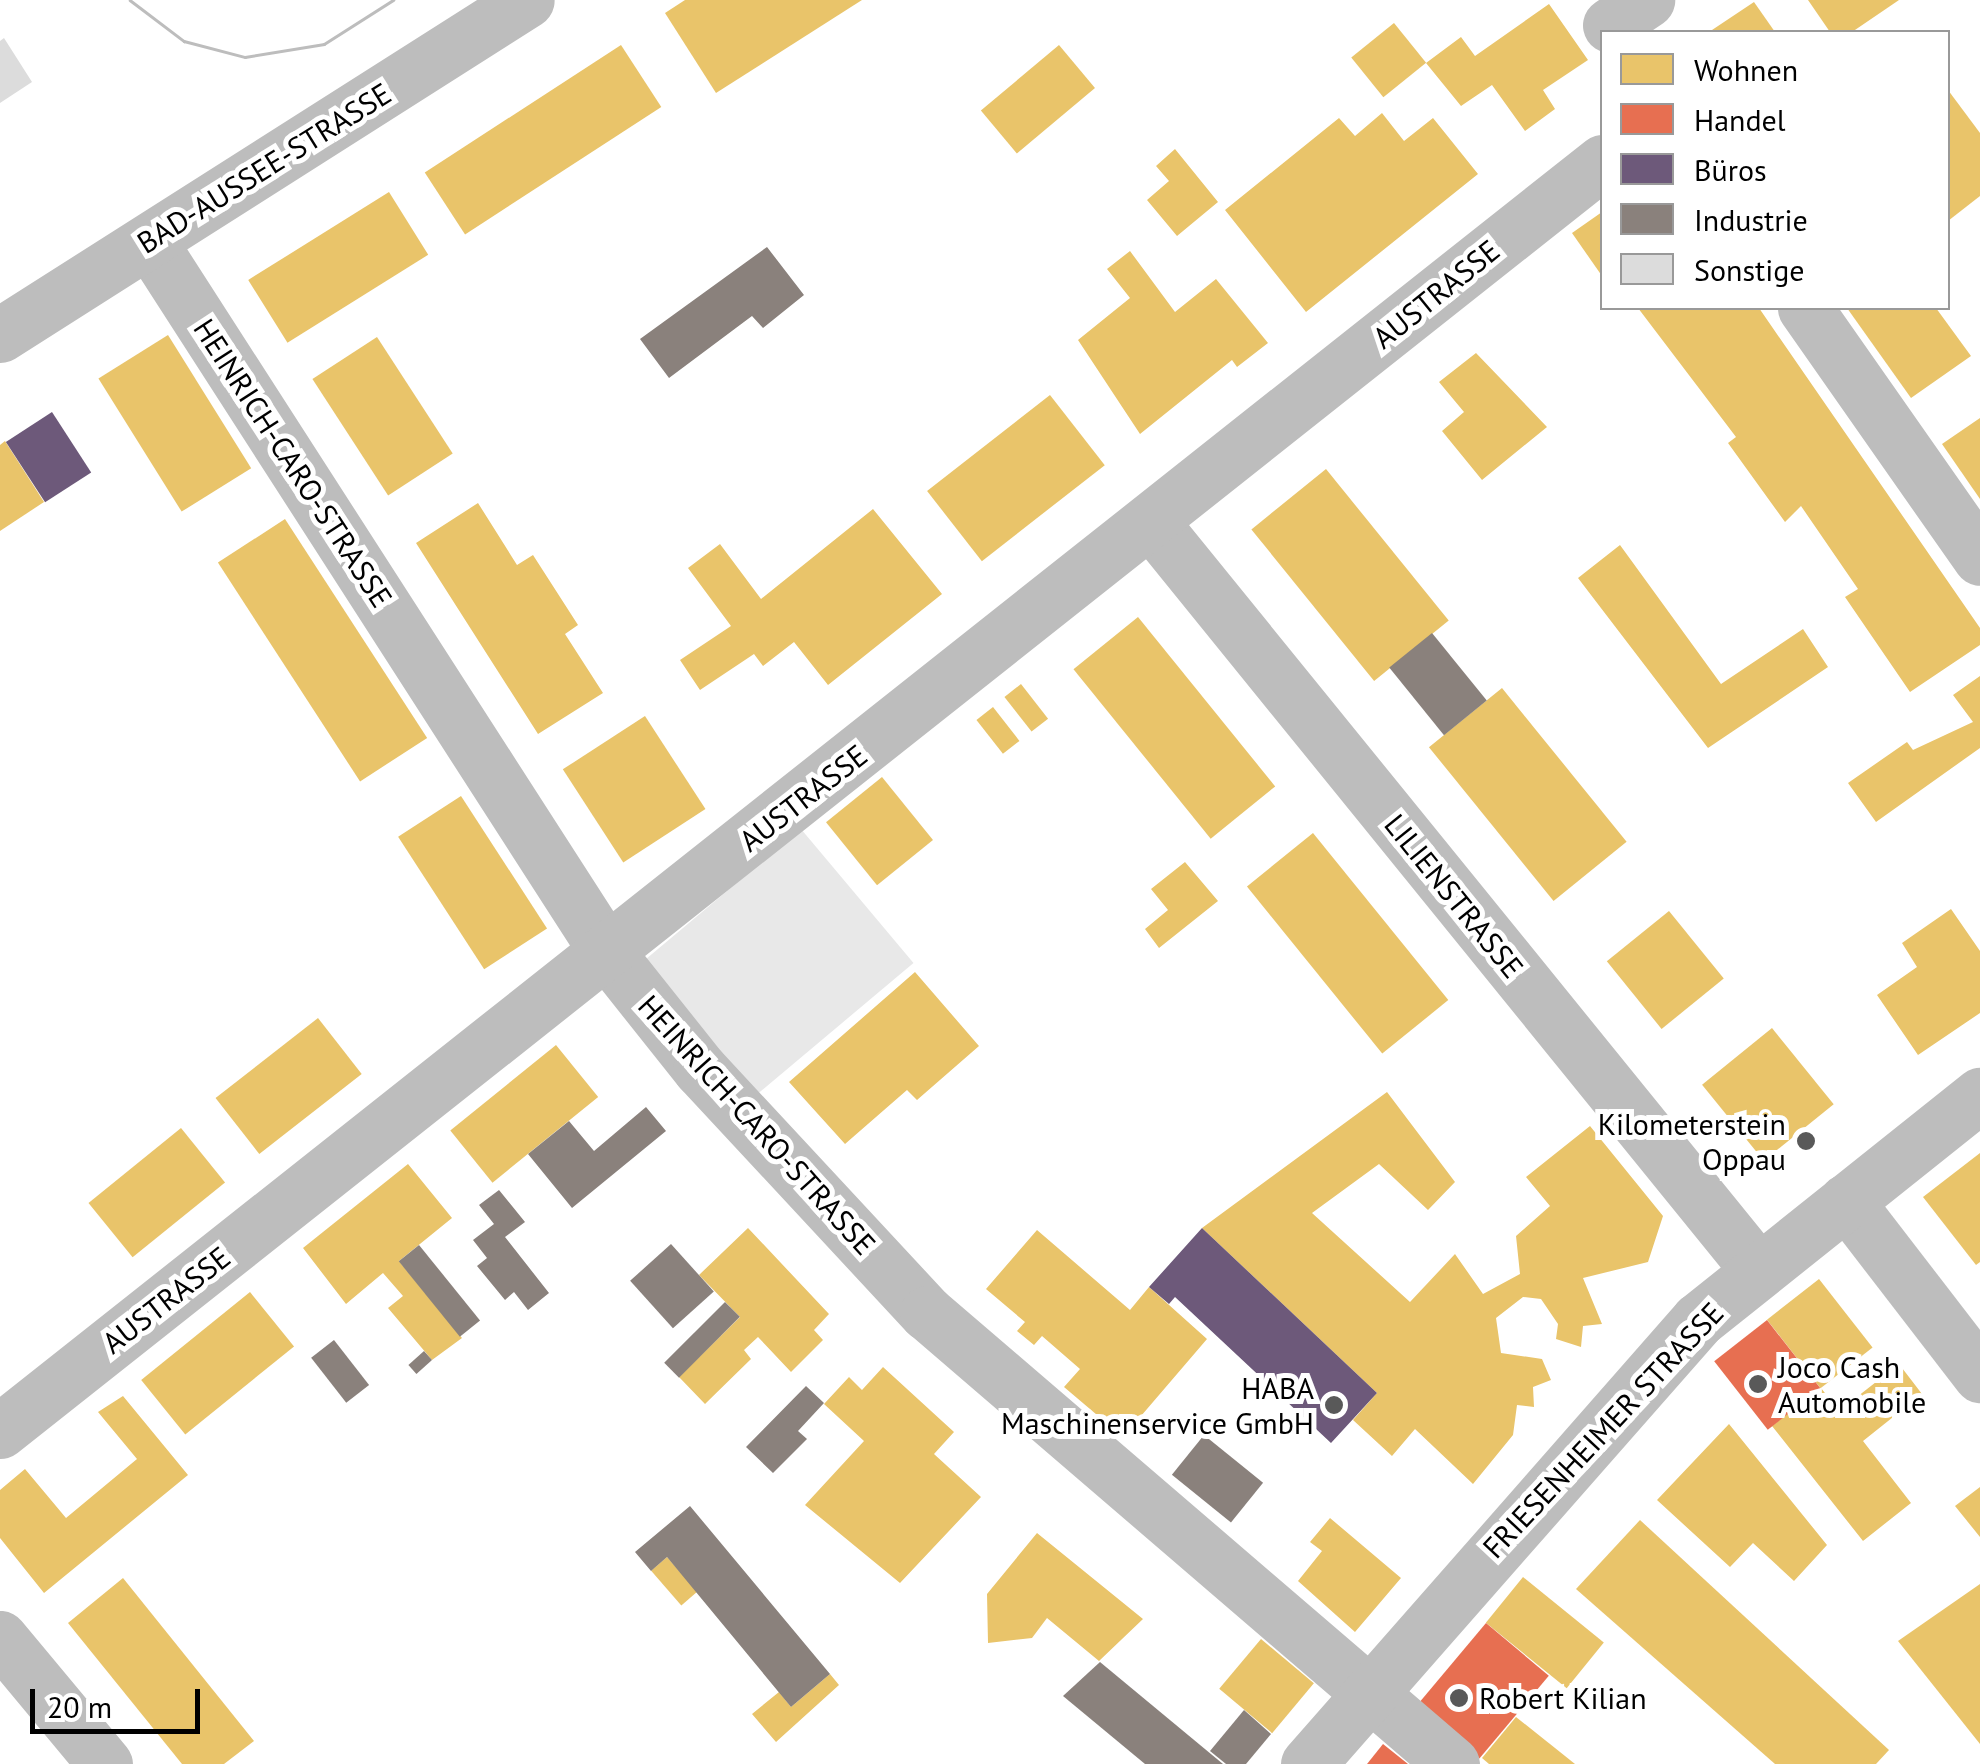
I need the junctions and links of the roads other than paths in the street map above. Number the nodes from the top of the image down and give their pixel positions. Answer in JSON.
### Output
{"nodes":[{"id":1,"x":527,"y":0,"type":"edge"},
{"id":2,"x":1600,"y":164,"type":"edge"},
{"id":3,"x":150,"y":240,"type":"junction"},
{"id":4,"x":1806,"y":310,"type":"edge"},
{"id":5,"x":0,"y":335,"type":"edge"},
{"id":6,"x":1150,"y":522,"type":"junction"},
{"id":7,"x":1980,"y":558,"type":"edge"},
{"id":8,"x":606,"y":952,"type":"junction"},
{"id":9,"x":1980,"y":1095,"type":"edge"},
{"id":10,"x":1846,"y":1201,"type":"junction"},
{"id":11,"x":1758,"y":1270,"type":"junction"},
{"id":12,"x":1980,"y":1375,"type":"edge"},
{"id":13,"x":0,"y":1432,"type":"edge"},
{"id":14,"x":0,"y":1638,"type":"edge"},
{"id":15,"x":1368,"y":1691,"type":"junction"},
{"id":16,"x":105,"y":1764,"type":"edge"},
{"id":17,"x":1308,"y":1764,"type":"edge"},
{"id":18,"x":1452,"y":1764,"type":"edge"}],
"edges":[{"from":1,"to":3,"type":"street","name":"BAD-AUSSEE-STRASSE"},
{"from":2,"to":6,"type":"street","name":"AUSTRASSE"},
{"from":3,"to":5,"type":"street","name":"BAD-AUSSEE-STRASSE"},
{"from":3,"to":8,"type":"street","name":"HEINRICH-CARO-STRASSE"},
{"from":4,"to":7,"type":"street"},
{"from":6,"to":8,"type":"street","name":"AUSTRASSE"},
{"from":6,"to":11,"type":"street","name":"LILIENSTRASSE"},
{"from":8,"to":13,"type":"street","name":"AUSTRASSE"},
{"from":8,"to":15,"type":"street","name":"HEINRICH-CARO-STRASSE"},
{"from":9,"to":10,"type":"street","name":"FRIESENHEIMER STRASSE"},
{"from":10,"to":11,"type":"street","name":"FRIESENHEIMER STRASSE"},
{"from":10,"to":12,"type":"street"},
{"from":11,"to":15,"type":"street","name":"FRIESENHEIMER STRASSE"},
{"from":14,"to":16,"type":"street"},
{"from":15,"to":17,"type":"street","name":"FRIESENHEIMER STRASSE"},
{"from":15,"to":18,"type":"street","name":"HEINRICH-CARO-STRASSE"}]}
